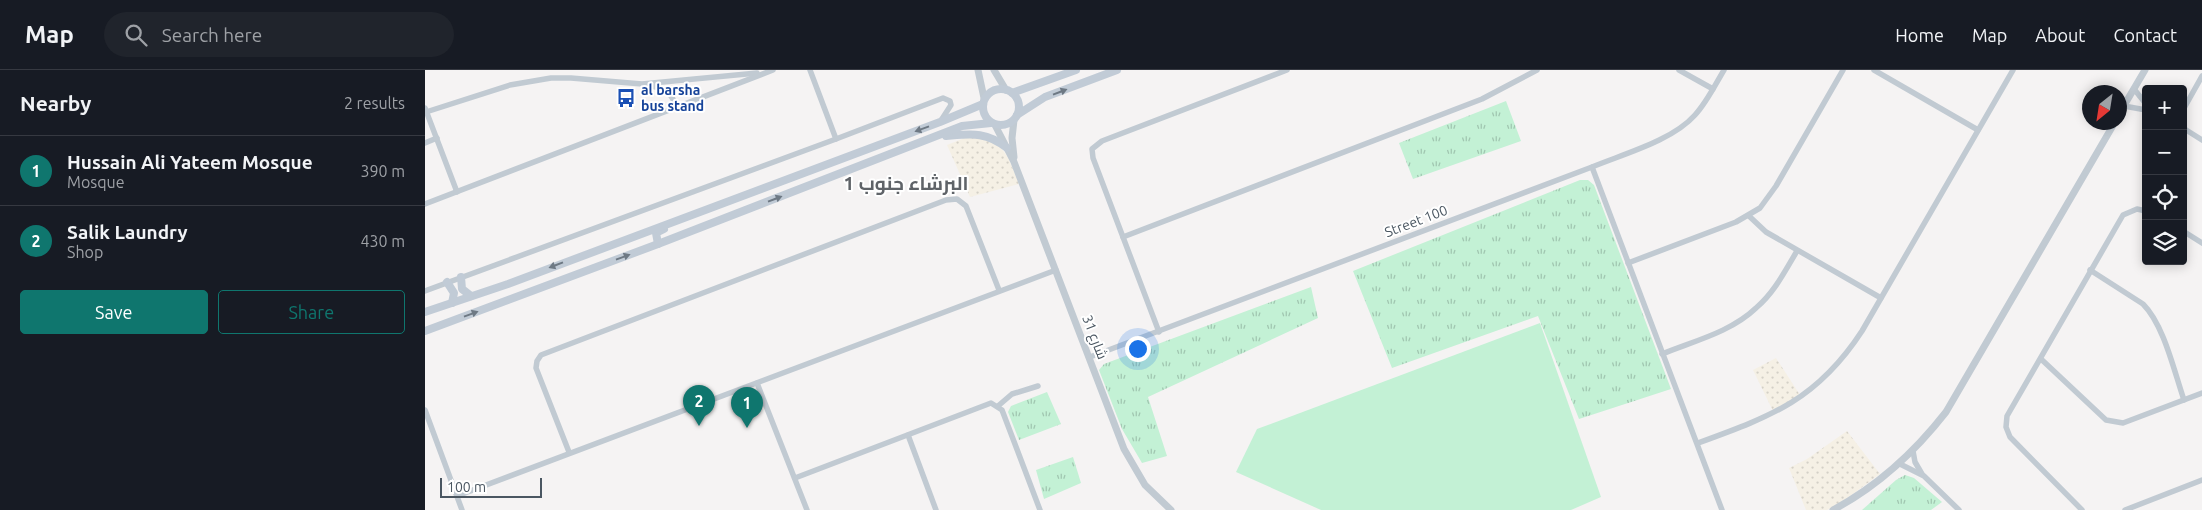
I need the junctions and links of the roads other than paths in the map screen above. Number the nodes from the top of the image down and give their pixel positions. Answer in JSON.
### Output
{"nodes":[{"id":1,"x":810,"y":70,"type":"edge"},
{"id":2,"x":978,"y":70,"type":"edge"},
{"id":3,"x":995,"y":70,"type":"edge"},
{"id":4,"x":1076,"y":70,"type":"edge"},
{"id":5,"x":1117,"y":70,"type":"edge"},
{"id":6,"x":1287,"y":70,"type":"edge"},
{"id":7,"x":1537,"y":70,"type":"edge"},
{"id":8,"x":1679,"y":70,"type":"edge"},
{"id":9,"x":1724,"y":70,"type":"edge"},
{"id":10,"x":1843,"y":70,"type":"edge"},
{"id":11,"x":1874,"y":70,"type":"edge"},
{"id":12,"x":2013,"y":70,"type":"edge"},
{"id":13,"x":2145,"y":70,"type":"edge"},
{"id":14,"x":770,"y":71,"type":"edge"},
{"id":15,"x":2202,"y":76,"type":"edge"},
{"id":16,"x":642,"y":84,"type":"junction"},
{"id":17,"x":2134,"y":89,"type":"junction"},
{"id":18,"x":1713,"y":90,"type":"junction"},
{"id":19,"x":1009,"y":91,"type":"junction"},
{"id":20,"x":2142,"y":99,"type":"edge"},
{"id":21,"x":984,"y":101,"type":"junction"},
{"id":22,"x":2127,"y":101,"type":"edge"},
{"id":23,"x":2187,"y":103,"type":"edge"},
{"id":24,"x":2127,"y":107,"type":"edge"},
{"id":25,"x":676,"y":108,"type":"junction"},
{"id":26,"x":2142,"y":109,"type":"edge"},
{"id":27,"x":426,"y":110,"type":"edge"},
{"id":28,"x":1016,"y":117,"type":"junction"},
{"id":29,"x":940,"y":122,"type":"junction"},
{"id":30,"x":993,"y":124,"type":"junction"},
{"id":31,"x":1978,"y":130,"type":"junction"},
{"id":32,"x":2110,"y":130,"type":"edge"},
{"id":33,"x":2186,"y":130,"type":"edge"},
{"id":34,"x":939,"y":137,"type":"junction"},
{"id":35,"x":437,"y":138,"type":"junction"},
{"id":36,"x":836,"y":139,"type":"junction"},
{"id":37,"x":2202,"y":140,"type":"edge"},
{"id":38,"x":425,"y":143,"type":"edge"},
{"id":39,"x":1007,"y":148,"type":"junction"},
{"id":40,"x":1015,"y":162,"type":"junction"},
{"id":41,"x":1592,"y":167,"type":"junction"},
{"id":42,"x":457,"y":192,"type":"junction"},
{"id":43,"x":425,"y":204,"type":"edge"},
{"id":44,"x":2142,"y":210,"type":"edge"},
{"id":45,"x":699,"y":211,"type":"junction"},
{"id":46,"x":1749,"y":216,"type":"junction"},
{"id":47,"x":2187,"y":234,"type":"edge"},
{"id":48,"x":1123,"y":237,"type":"junction"},
{"id":49,"x":2202,"y":243,"type":"edge"},
{"id":50,"x":659,"y":244,"type":"junction"},
{"id":51,"x":1797,"y":251,"type":"junction"},
{"id":52,"x":1628,"y":262,"type":"junction"},
{"id":53,"x":1056,"y":270,"type":"junction"},
{"id":54,"x":2090,"y":270,"type":"junction"},
{"id":55,"x":461,"y":277,"type":"junction"},
{"id":56,"x":447,"y":282,"type":"junction"},
{"id":57,"x":999,"y":290,"type":"junction"},
{"id":58,"x":425,"y":291,"type":"edge"},
{"id":59,"x":471,"y":296,"type":"junction"},
{"id":60,"x":1881,"y":298,"type":"junction"},
{"id":61,"x":452,"y":303,"type":"junction"},
{"id":62,"x":425,"y":312,"type":"edge"},
{"id":63,"x":425,"y":331,"type":"edge"},
{"id":64,"x":1159,"y":332,"type":"junction"},
{"id":65,"x":1662,"y":354,"type":"junction"},
{"id":66,"x":1090,"y":357,"type":"junction"},
{"id":67,"x":2041,"y":359,"type":"junction"},
{"id":68,"x":757,"y":382,"type":"junction"},
{"id":69,"x":1038,"y":386,"type":"dead end"},
{"id":70,"x":2202,"y":393,"type":"edge"},
{"id":71,"x":2184,"y":400,"type":"junction"},
{"id":72,"x":998,"y":406,"type":"junction"},
{"id":73,"x":425,"y":410,"type":"edge"},
{"id":74,"x":908,"y":435,"type":"junction"},
{"id":75,"x":1698,"y":443,"type":"junction"},
{"id":76,"x":1913,"y":451,"type":"junction"},
{"id":77,"x":569,"y":452,"type":"junction"},
{"id":78,"x":1900,"y":464,"type":"junction"},
{"id":79,"x":1924,"y":476,"type":"junction"},
{"id":80,"x":795,"y":478,"type":"junction"},
{"id":81,"x":2202,"y":480,"type":"edge"},
{"id":82,"x":457,"y":496,"type":"junction"},
{"id":83,"x":462,"y":510,"type":"edge"},
{"id":84,"x":807,"y":510,"type":"edge"},
{"id":85,"x":936,"y":510,"type":"edge"},
{"id":86,"x":1040,"y":510,"type":"edge"},
{"id":87,"x":1171,"y":510,"type":"edge"},
{"id":88,"x":1722,"y":510,"type":"edge"},
{"id":89,"x":1833,"y":510,"type":"edge"},
{"id":90,"x":1959,"y":510,"type":"edge"},
{"id":91,"x":2082,"y":510,"type":"edge"},
{"id":92,"x":2125,"y":510,"type":"edge"}],
"edges":[{"from":1,"to":36,"type":"street"},
{"from":2,"to":21,"type":"street"},
{"from":3,"to":19,"type":"street"},
{"from":4,"to":19,"type":"main road"},
{"from":28,"to":5,"type":"main road","one_way":true},
{"from":6,"to":48,"type":"street"},
{"from":7,"to":48,"type":"street"},
{"from":8,"to":18,"type":"street"},
{"from":9,"to":18,"type":"street","name":"Street 100"},
{"from":10,"to":46,"type":"street"},
{"from":11,"to":31,"type":"street"},
{"from":12,"to":31,"type":"street"},
{"from":13,"to":17,"type":"street"},
{"from":14,"to":16,"type":"street"},
{"from":14,"to":25,"type":"street"},
{"from":15,"to":23,"type":"street"},
{"from":16,"to":25,"type":"street"},
{"from":16,"to":27,"type":"street"},
{"from":17,"to":20,"type":"street"},
{"from":17,"to":22,"type":"street"},
{"from":18,"to":41,"type":"street","name":"Street 100"},
{"from":19,"to":21,"type":"main road"},
{"from":19,"to":28,"type":"main road"},
{"from":21,"to":29,"type":"main road"},
{"from":21,"to":30,"type":"main road"},
{"from":24,"to":26,"type":"street"},
{"from":25,"to":42,"type":"street"},
{"from":27,"to":35,"type":"street"},
{"from":28,"to":30,"type":"main road"},
{"from":28,"to":40,"type":"street","name":"شارع 31"},
{"from":29,"to":36,"type":"street"},
{"from":29,"to":45,"type":"main road","one_way":true},
{"from":30,"to":34,"type":"main road"},
{"from":30,"to":39,"type":"street","name":"شارع 31"},
{"from":31,"to":60,"type":"street"},
{"from":32,"to":76,"type":"street"},
{"from":33,"to":37,"type":"street"},
{"from":34,"to":39,"type":"main road"},
{"from":50,"to":34,"type":"main road","one_way":true},
{"from":35,"to":38,"type":"street"},
{"from":35,"to":42,"type":"street"},
{"from":36,"to":55,"type":"street"},
{"from":39,"to":40,"type":"street","name":"شارع 31"},
{"from":40,"to":53,"type":"street","name":"شارع 31"},
{"from":41,"to":52,"type":"street"},
{"from":41,"to":64,"type":"street","name":"Street 100"},
{"from":42,"to":43,"type":"street"},
{"from":44,"to":54,"type":"street"},
{"from":45,"to":50,"type":"main road"},
{"from":45,"to":59,"type":"main road","one_way":true},
{"from":46,"to":51,"type":"street"},
{"from":46,"to":52,"type":"street"},
{"from":47,"to":49,"type":"street"},
{"from":48,"to":64,"type":"street"},
{"from":63,"to":50,"type":"main road","one_way":true},
{"from":51,"to":60,"type":"street"},
{"from":51,"to":65,"type":"street"},
{"from":52,"to":65,"type":"street"},
{"from":53,"to":57,"type":"street"},
{"from":53,"to":66,"type":"street","name":"شارع 31"},
{"from":54,"to":67,"type":"street"},
{"from":54,"to":71,"type":"street"},
{"from":55,"to":56,"type":"street"},
{"from":55,"to":59,"type":"main road"},
{"from":56,"to":58,"type":"street"},
{"from":56,"to":61,"type":"main road"},
{"from":57,"to":68,"type":"street"},
{"from":57,"to":77,"type":"street"},
{"from":59,"to":61,"type":"main road"},
{"from":60,"to":75,"type":"street"},
{"from":61,"to":62,"type":"main road"},
{"from":64,"to":66,"type":"street","name":"Street 100"},
{"from":65,"to":75,"type":"street"},
{"from":66,"to":87,"type":"street","name":"شارع 31"},
{"from":67,"to":71,"type":"street"},
{"from":67,"to":91,"type":"street"},
{"from":68,"to":77,"type":"street"},
{"from":68,"to":80,"type":"street"},
{"from":69,"to":72,"type":"street"},
{"from":70,"to":71,"type":"street"},
{"from":72,"to":74,"type":"street"},
{"from":72,"to":86,"type":"street"},
{"from":73,"to":82,"type":"street"},
{"from":74,"to":80,"type":"street"},
{"from":74,"to":85,"type":"street"},
{"from":75,"to":88,"type":"street"},
{"from":76,"to":78,"type":"street"},
{"from":76,"to":79,"type":"street"},
{"from":77,"to":82,"type":"street"},
{"from":78,"to":79,"type":"street"},
{"from":78,"to":89,"type":"street"},
{"from":79,"to":90,"type":"street"},
{"from":80,"to":84,"type":"street"},
{"from":81,"to":92,"type":"street"},
{"from":82,"to":83,"type":"street"}]}
